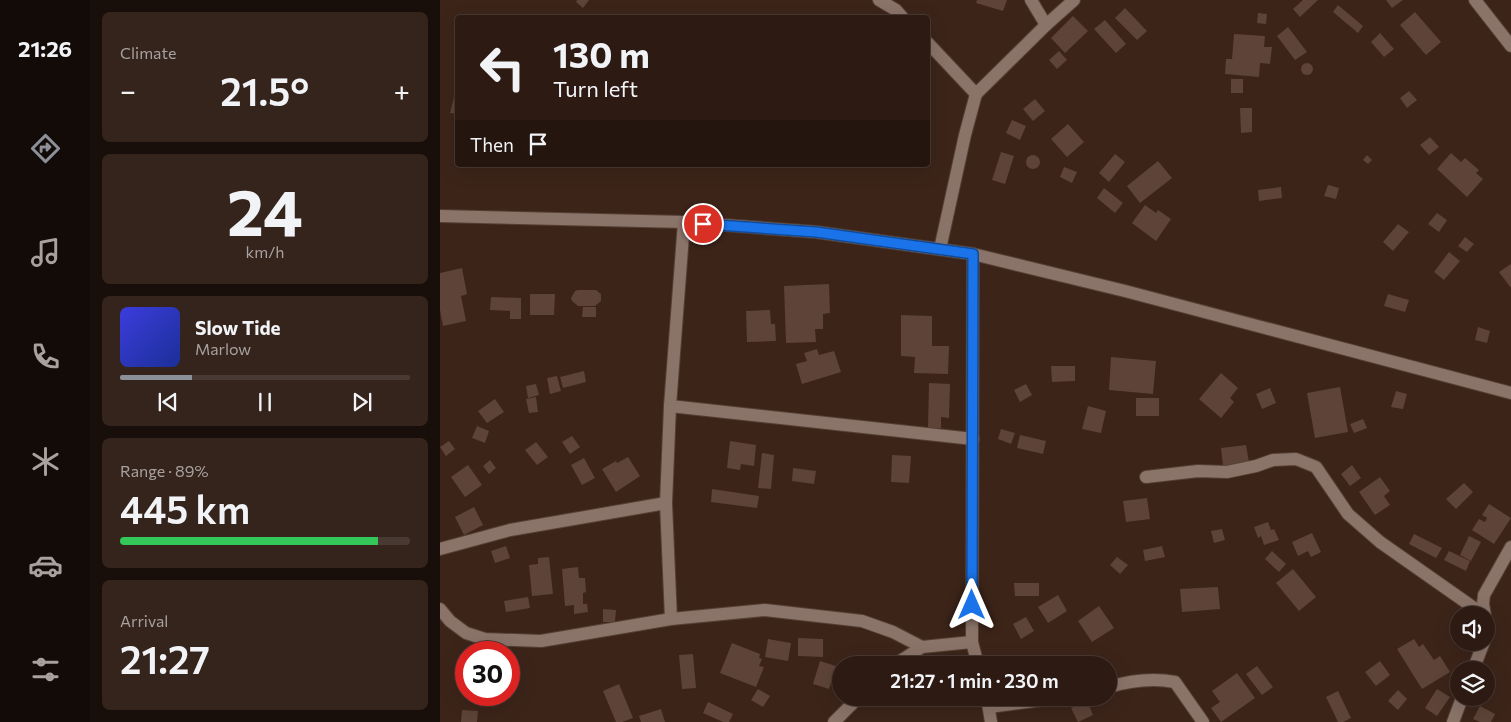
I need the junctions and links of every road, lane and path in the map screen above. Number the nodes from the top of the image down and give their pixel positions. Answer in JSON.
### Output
{"nodes":[{"id":1,"x":880,"y":0,"type":"edge"},
{"id":2,"x":1031,"y":0,"type":"edge"},
{"id":3,"x":1074,"y":0,"type":"edge"},
{"id":4,"x":1475,"y":0,"type":"edge"},
{"id":5,"x":900,"y":15,"type":"edge"},
{"id":6,"x":1046,"y":25,"type":"junction"},
{"id":7,"x":930,"y":45,"type":"edge"},
{"id":8,"x":1511,"y":46,"type":"edge"},
{"id":9,"x":976,"y":94,"type":"junction"},
{"id":10,"x":440,"y":216,"type":"edge"},
{"id":11,"x":684,"y":222,"type":"junction"},
{"id":12,"x":940,"y":249,"type":"junction"},
{"id":13,"x":973,"y":254,"type":"junction"},
{"id":14,"x":1511,"y":392,"type":"edge"},
{"id":15,"x":670,"y":406,"type":"junction"},
{"id":16,"x":973,"y":438,"type":"junction"},
{"id":17,"x":1146,"y":477,"type":"dead end"},
{"id":18,"x":666,"y":503,"type":"junction"},
{"id":19,"x":1511,"y":547,"type":"edge"},
{"id":20,"x":440,"y":549,"type":"edge"},
{"id":21,"x":1471,"y":606,"type":"edge"},
{"id":22,"x":1483,"y":606,"type":"edge"},
{"id":23,"x":440,"y":609,"type":"edge"},
{"id":24,"x":671,"y":619,"type":"junction"},
{"id":25,"x":972,"y":642,"type":"junction"},
{"id":26,"x":922,"y":647,"type":"junction"},
{"id":27,"x":908,"y":656,"type":"edge"},
{"id":28,"x":976,"y":656,"type":"edge"},
{"id":29,"x":1117,"y":685,"type":"edge"},
{"id":30,"x":850,"y":706,"type":"edge"},
{"id":31,"x":989,"y":706,"type":"edge"},
{"id":32,"x":1459,"y":706,"type":"edge"},
{"id":33,"x":834,"y":722,"type":"edge"},
{"id":34,"x":991,"y":722,"type":"edge"},
{"id":35,"x":1203,"y":722,"type":"edge"},
{"id":36,"x":1453,"y":722,"type":"edge"}],
"edges":[{"from":1,"to":5,"type":"street"},
{"from":2,"to":6,"type":"street"},
{"from":3,"to":6,"type":"street"},
{"from":4,"to":8,"type":"street"},
{"from":6,"to":9,"type":"street"},
{"from":7,"to":9,"type":"street"},
{"from":9,"to":12,"type":"street"},
{"from":10,"to":11,"type":"street"},
{"from":11,"to":12,"type":"street"},
{"from":11,"to":15,"type":"street"},
{"from":12,"to":13,"type":"street"},
{"from":13,"to":14,"type":"street"},
{"from":13,"to":16,"type":"street"},
{"from":15,"to":16,"type":"street"},
{"from":15,"to":18,"type":"street"},
{"from":16,"to":25,"type":"street"},
{"from":17,"to":21,"type":"street"},
{"from":18,"to":20,"type":"street"},
{"from":18,"to":24,"type":"street"},
{"from":19,"to":22,"type":"street"},
{"from":23,"to":24,"type":"street"},
{"from":24,"to":26,"type":"street"},
{"from":25,"to":26,"type":"street"},
{"from":25,"to":28,"type":"street"},
{"from":26,"to":27,"type":"street"},
{"from":29,"to":35,"type":"street"},
{"from":30,"to":33,"type":"street"},
{"from":31,"to":34,"type":"street"},
{"from":32,"to":36,"type":"street"}]}
